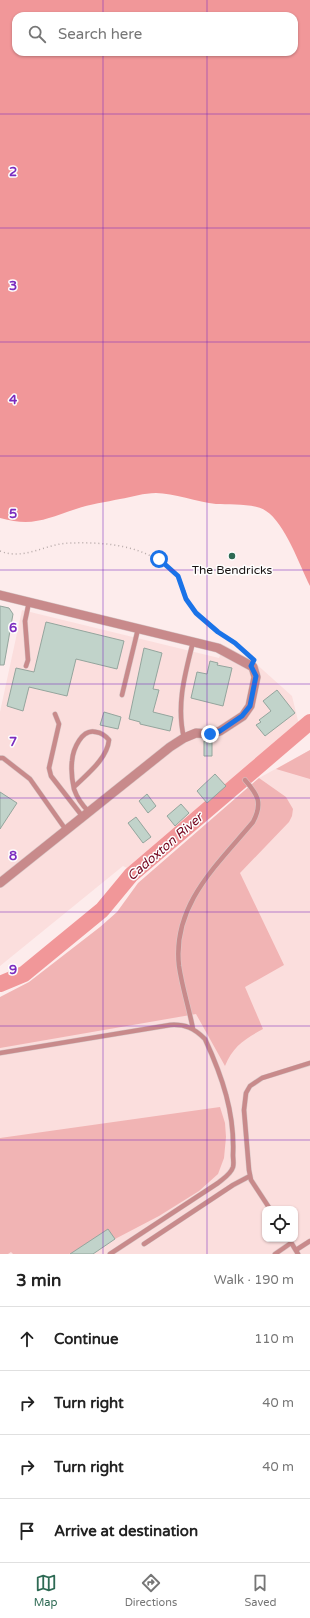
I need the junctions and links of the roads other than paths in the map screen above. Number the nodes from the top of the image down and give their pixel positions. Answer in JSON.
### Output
{"nodes":[{"id":1,"x":0,"y":595,"type":"edge"},
{"id":2,"x":29,"y":602,"type":"junction"},
{"id":3,"x":138,"y":629,"type":"junction"},
{"id":4,"x":193,"y":642,"type":"junction"},
{"id":5,"x":26,"y":666,"type":"dead end"},
{"id":6,"x":122,"y":695,"type":"dead end"},
{"id":7,"x":55,"y":714,"type":"dead end"},
{"id":8,"x":184,"y":738,"type":"junction"},
{"id":9,"x":0,"y":758,"type":"edge"},
{"id":10,"x":245,"y":780,"type":"dead end"},
{"id":11,"x":74,"y":787,"type":"junction"},
{"id":12,"x":86,"y":814,"type":"junction"},
{"id":13,"x":66,"y":830,"type":"junction"},
{"id":14,"x":0,"y":883,"type":"edge"},
{"id":15,"x":193,"y":1029,"type":"junction"},
{"id":16,"x":0,"y":1053,"type":"edge"},
{"id":17,"x":310,"y":1063,"type":"edge"},
{"id":18,"x":250,"y":1176,"type":"junction"},
{"id":19,"x":268,"y":1206,"type":"edge"},
{"id":20,"x":310,"y":1241,"type":"edge"},
{"id":21,"x":289,"y":1242,"type":"edge"},
{"id":22,"x":291,"y":1242,"type":"edge"},
{"id":23,"x":144,"y":1244,"type":"dead end"},
{"id":24,"x":297,"y":1252,"type":"edge"},
{"id":25,"x":110,"y":1254,"type":"edge"},
{"id":26,"x":275,"y":1254,"type":"edge"}],
"edges":[{"from":1,"to":2,"type":"street"},
{"from":2,"to":3,"type":"street"},
{"from":2,"to":5,"type":"lane"},
{"from":3,"to":4,"type":"street"},
{"from":3,"to":6,"type":"lane"},
{"from":4,"to":8,"type":"lane"},
{"from":4,"to":8,"type":"street"},
{"from":7,"to":12,"type":"lane"},
{"from":8,"to":12,"type":"street"},
{"from":9,"to":13,"type":"lane"},
{"from":10,"to":15,"type":"lane"},
{"from":11,"to":11,"type":"lane"},
{"from":11,"to":12,"type":"lane"},
{"from":12,"to":13,"type":"street"},
{"from":13,"to":14,"type":"street"},
{"from":15,"to":16,"type":"lane"},
{"from":15,"to":25,"type":"lane"},
{"from":17,"to":18,"type":"lane"},
{"from":18,"to":19,"type":"lane"},
{"from":18,"to":23,"type":"lane"},
{"from":20,"to":24,"type":"lane"},
{"from":21,"to":26,"type":"lane"},
{"from":22,"to":24,"type":"lane"}]}
